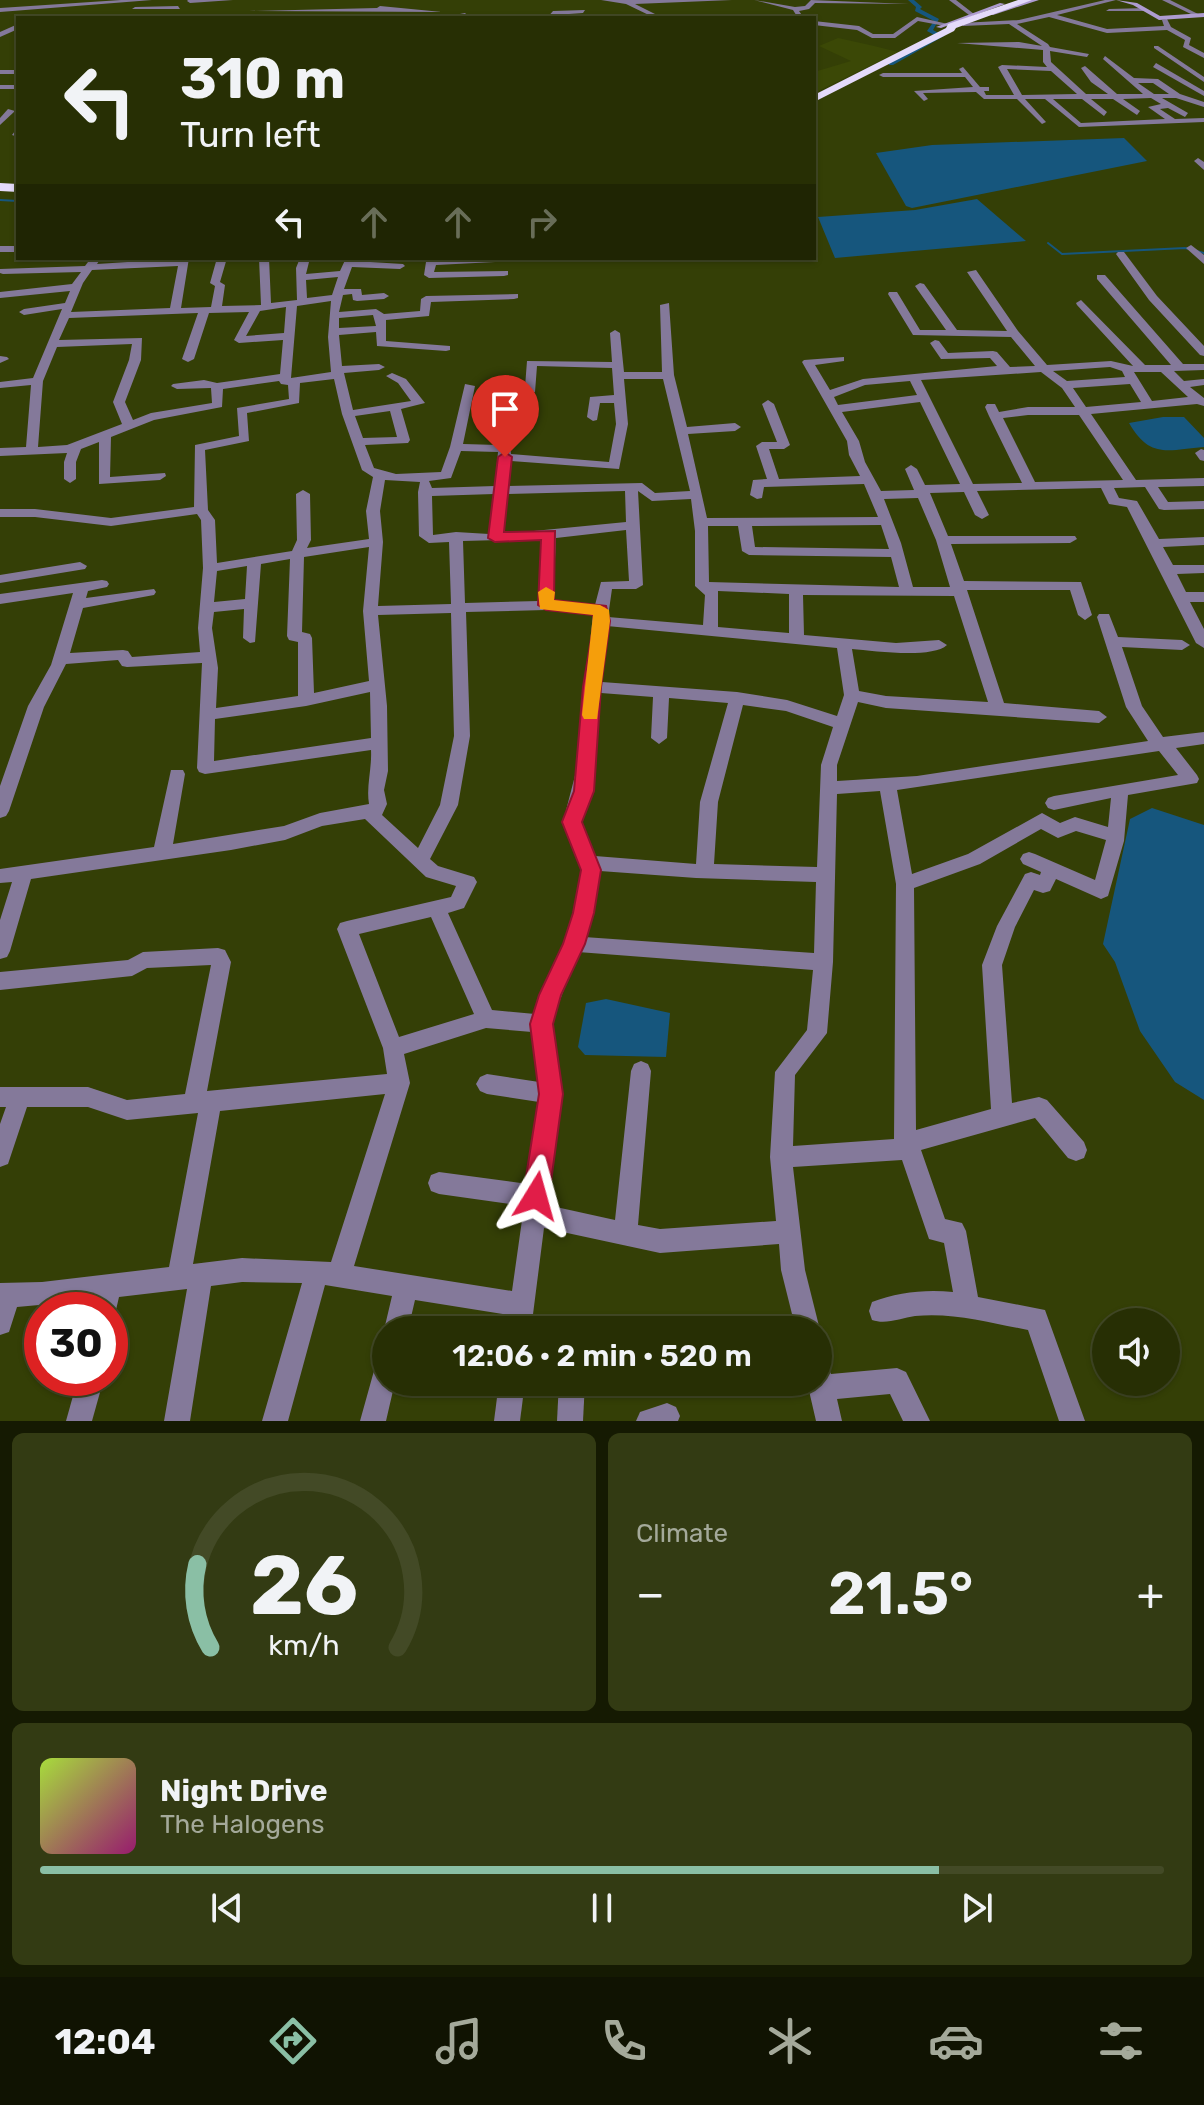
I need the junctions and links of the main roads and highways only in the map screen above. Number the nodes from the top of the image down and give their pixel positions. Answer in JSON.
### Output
{"nodes":[{"id":1,"x":1025,"y":0,"type":"edge"},
{"id":2,"x":942,"y":28,"type":"junction"},
{"id":3,"x":816,"y":88,"type":"edge"},
{"id":4,"x":816,"y":98,"type":"edge"}],
"edges":[{"from":1,"to":2,"type":"highway"},
{"from":2,"to":3,"type":"highway"},
{"from":2,"to":4,"type":"highway"}]}
